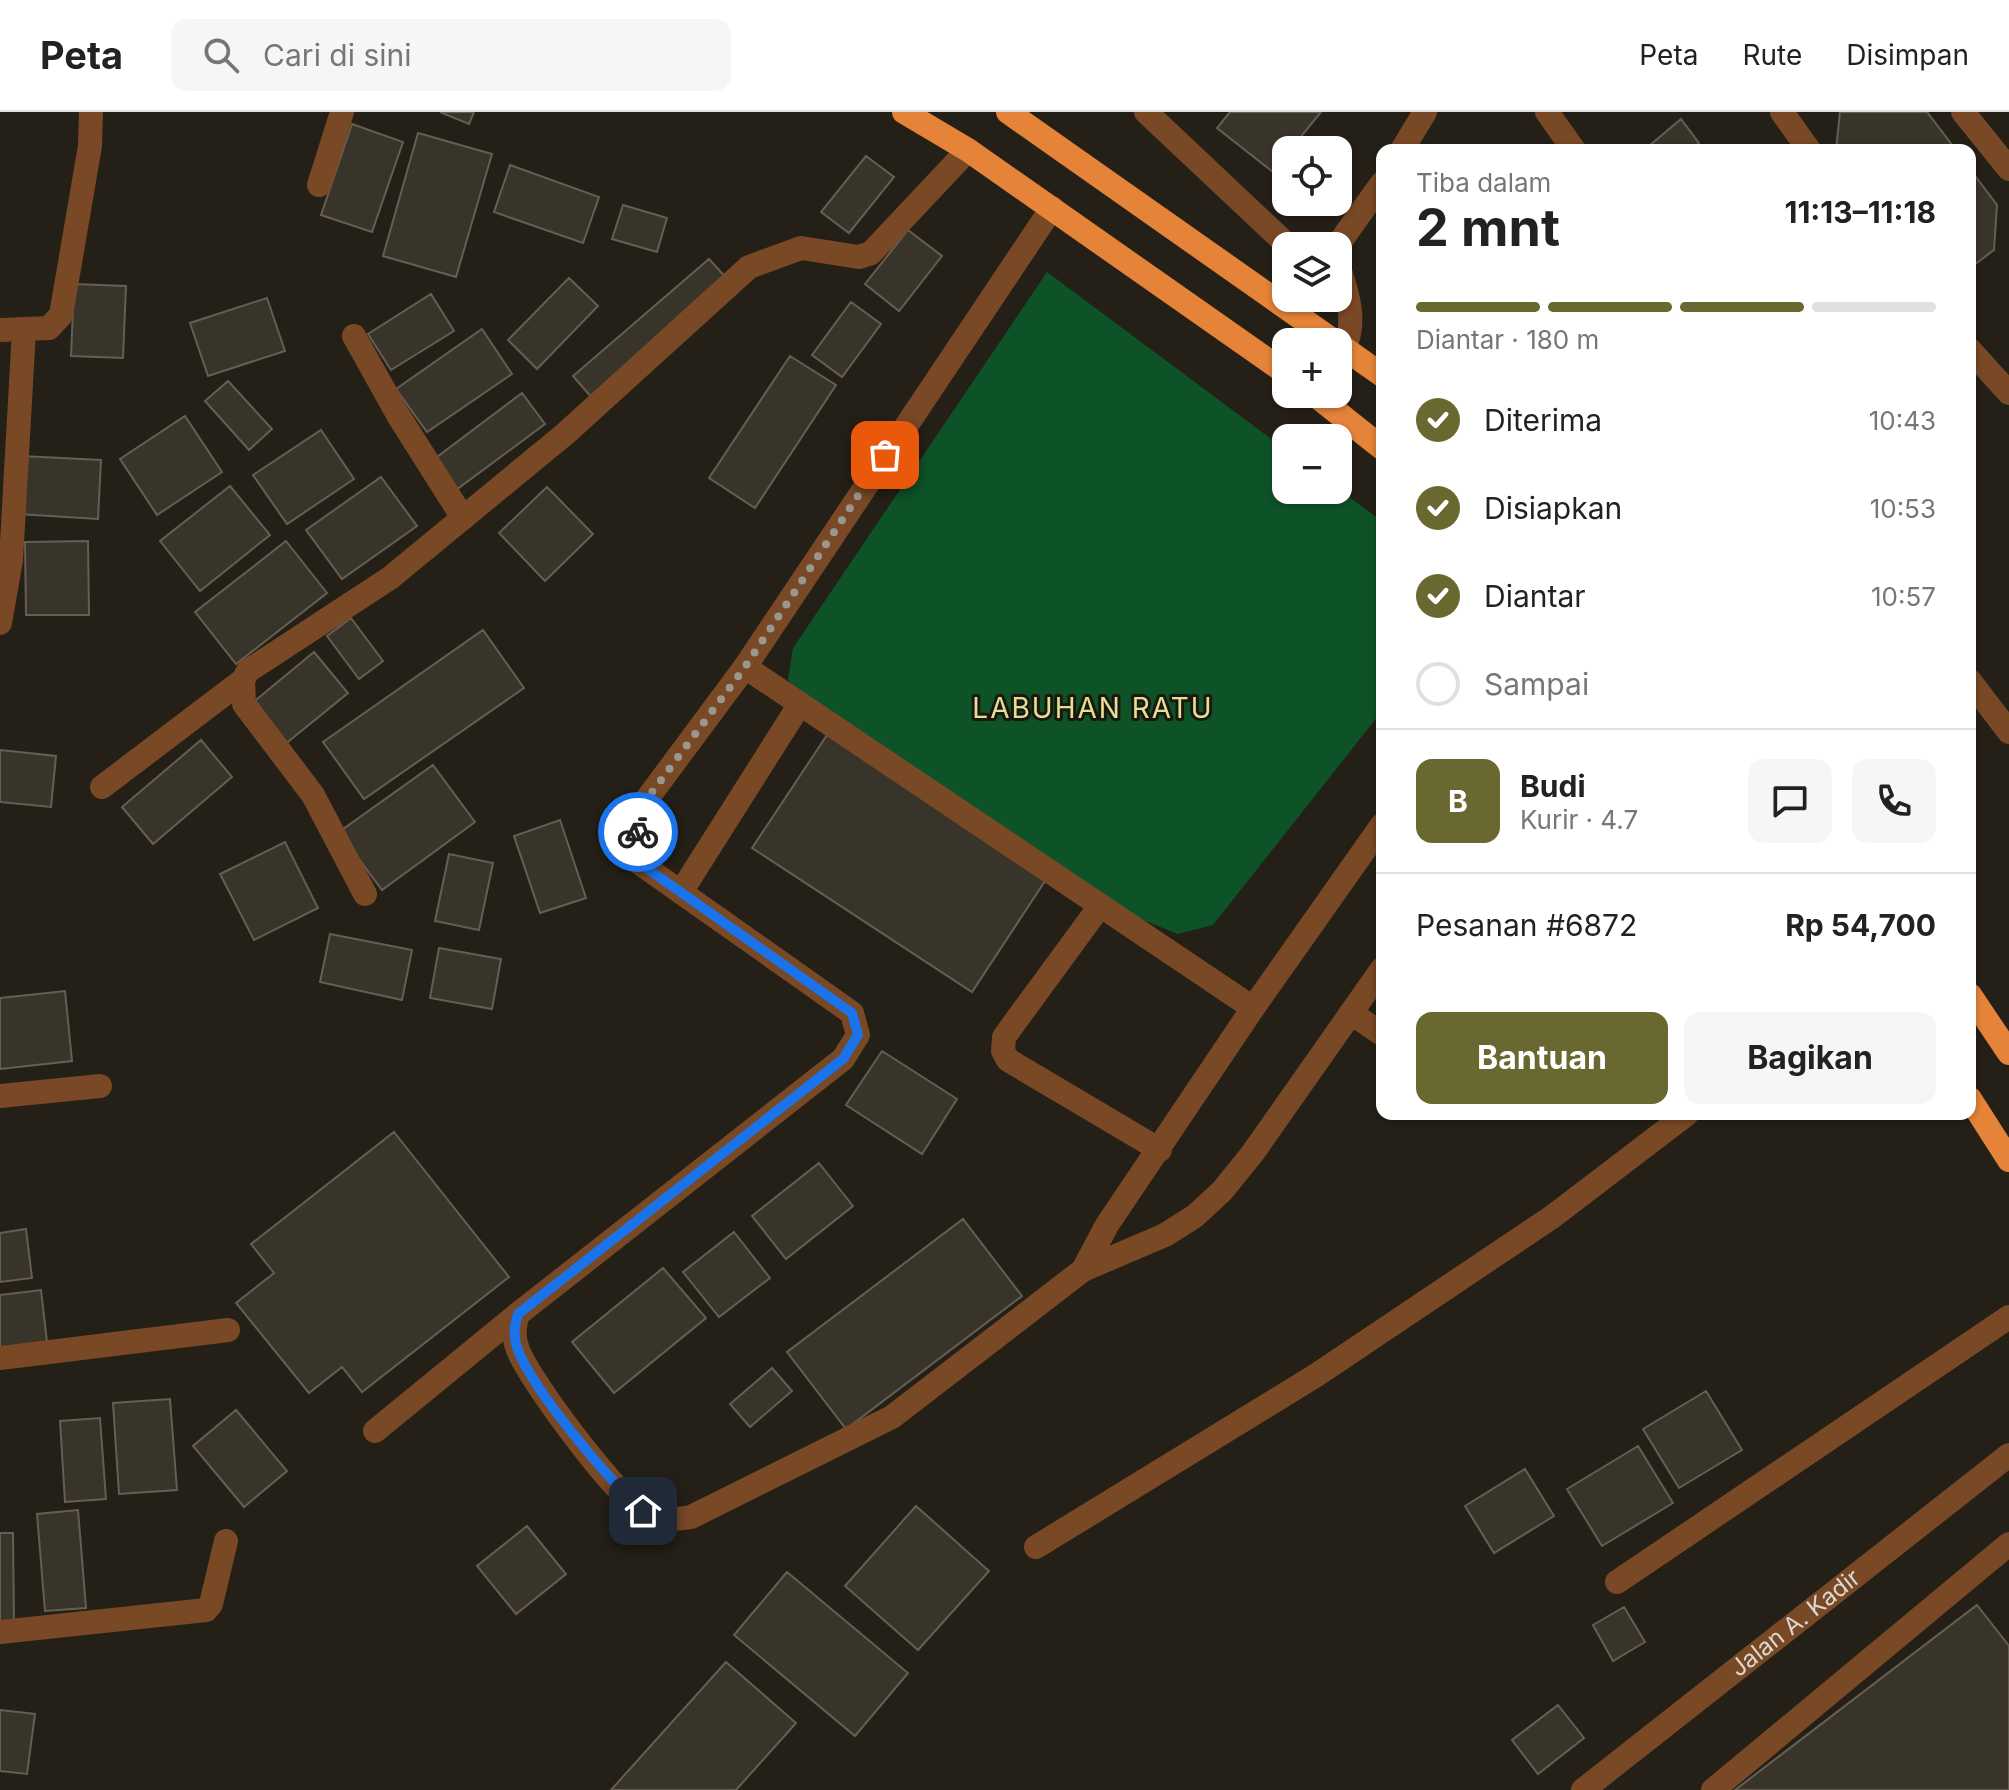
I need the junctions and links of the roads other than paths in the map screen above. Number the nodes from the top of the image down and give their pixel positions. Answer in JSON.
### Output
{"nodes":[{"id":1,"x":91,"y":112,"type":"edge"},
{"id":2,"x":342,"y":112,"type":"edge"},
{"id":3,"x":904,"y":112,"type":"edge"},
{"id":4,"x":1008,"y":112,"type":"edge"},
{"id":5,"x":1146,"y":112,"type":"edge"},
{"id":6,"x":1425,"y":112,"type":"edge"},
{"id":7,"x":1547,"y":112,"type":"edge"},
{"id":8,"x":1782,"y":112,"type":"edge"},
{"id":9,"x":1963,"y":112,"type":"edge"},
{"id":10,"x":1406,"y":144,"type":"edge"},
{"id":11,"x":1570,"y":144,"type":"edge"},
{"id":12,"x":1805,"y":144,"type":"edge"},
{"id":13,"x":968,"y":150,"type":"junction"},
{"id":14,"x":2009,"y":169,"type":"edge"},
{"id":15,"x":319,"y":185,"type":"dead end"},
{"id":16,"x":1374,"y":207,"type":"edge"},
{"id":17,"x":1052,"y":208,"type":"junction"},
{"id":18,"x":1273,"y":232,"type":"edge"},
{"id":19,"x":1350,"y":232,"type":"edge"},
{"id":20,"x":1272,"y":288,"type":"edge"},
{"id":21,"x":1301,"y":312,"type":"edge"},
{"id":22,"x":1317,"y":328,"type":"edge"},
{"id":23,"x":12,"y":330,"type":"edge"},
{"id":24,"x":354,"y":336,"type":"dead end"},
{"id":25,"x":1976,"y":357,"type":"edge"},
{"id":26,"x":1352,"y":358,"type":"edge"},
{"id":27,"x":1272,"y":363,"type":"edge"},
{"id":28,"x":1376,"y":372,"type":"edge"},
{"id":29,"x":2009,"y":393,"type":"edge"},
{"id":30,"x":1332,"y":408,"type":"edge"},
{"id":31,"x":1376,"y":443,"type":"edge"},
{"id":32,"x":463,"y":518,"type":"junction"},
{"id":33,"x":0,"y":623,"type":"edge"},
{"id":34,"x":745,"y":667,"type":"junction"},
{"id":35,"x":243,"y":680,"type":"junction"},
{"id":36,"x":1976,"y":689,"type":"edge"},
{"id":37,"x":800,"y":704,"type":"junction"},
{"id":38,"x":2009,"y":732,"type":"edge"},
{"id":39,"x":102,"y":787,"type":"dead end"},
{"id":40,"x":1376,"y":834,"type":"edge"},
{"id":41,"x":681,"y":892,"type":"junction"},
{"id":42,"x":365,"y":894,"type":"dead end"},
{"id":43,"x":1100,"y":906,"type":"junction"},
{"id":44,"x":1376,"y":978,"type":"edge"},
{"id":45,"x":1976,"y":1003,"type":"edge"},
{"id":46,"x":1253,"y":1008,"type":"junction"},
{"id":47,"x":1351,"y":1013,"type":"junction"},
{"id":48,"x":1376,"y":1030,"type":"edge"},
{"id":49,"x":2008,"y":1046,"type":"edge"},
{"id":50,"x":100,"y":1086,"type":"dead end"},
{"id":51,"x":0,"y":1096,"type":"edge"},
{"id":52,"x":1976,"y":1108,"type":"edge"},
{"id":53,"x":1679,"y":1120,"type":"edge"},
{"id":54,"x":1160,"y":1150,"type":"junction"},
{"id":55,"x":2009,"y":1160,"type":"edge"},
{"id":56,"x":1083,"y":1270,"type":"junction"},
{"id":57,"x":518,"y":1314,"type":"junction"},
{"id":58,"x":2009,"y":1317,"type":"edge"},
{"id":59,"x":228,"y":1330,"type":"dead end"},
{"id":60,"x":0,"y":1358,"type":"edge"},
{"id":61,"x":375,"y":1431,"type":"dead end"},
{"id":62,"x":2009,"y":1455,"type":"edge"},
{"id":63,"x":226,"y":1541,"type":"dead end"},
{"id":64,"x":2009,"y":1544,"type":"edge"},
{"id":65,"x":1036,"y":1547,"type":"dead end"},
{"id":66,"x":1617,"y":1582,"type":"dead end"},
{"id":67,"x":0,"y":1632,"type":"edge"},
{"id":68,"x":1583,"y":1790,"type":"edge"},
{"id":69,"x":1713,"y":1790,"type":"edge"}],
"edges":[{"from":1,"to":23,"type":"street"},
{"from":2,"to":15,"type":"street"},
{"from":3,"to":13,"type":"highway"},
{"from":4,"to":20,"type":"highway"},
{"from":5,"to":18,"type":"street"},
{"from":6,"to":10,"type":"street"},
{"from":7,"to":11,"type":"street"},
{"from":8,"to":12,"type":"street"},
{"from":9,"to":14,"type":"street"},
{"from":13,"to":17,"type":"highway"},
{"from":13,"to":32,"type":"street"},
{"from":16,"to":19,"type":"street"},
{"from":17,"to":27,"type":"highway"},
{"from":17,"to":34,"type":"street"},
{"from":21,"to":22,"type":"highway"},
{"from":23,"to":33,"type":"street"},
{"from":24,"to":32,"type":"street"},
{"from":25,"to":29,"type":"street"},
{"from":26,"to":28,"type":"highway"},
{"from":30,"to":31,"type":"highway"},
{"from":32,"to":35,"type":"street"},
{"from":34,"to":37,"type":"street"},
{"from":34,"to":41,"type":"street"},
{"from":35,"to":39,"type":"street"},
{"from":35,"to":42,"type":"street"},
{"from":36,"to":38,"type":"street"},
{"from":37,"to":41,"type":"street"},
{"from":37,"to":43,"type":"street"},
{"from":40,"to":46,"type":"street"},
{"from":41,"to":57,"type":"street"},
{"from":43,"to":46,"type":"street"},
{"from":43,"to":54,"type":"street"},
{"from":44,"to":47,"type":"street"},
{"from":45,"to":49,"type":"highway"},
{"from":46,"to":54,"type":"street"},
{"from":47,"to":48,"type":"street"},
{"from":47,"to":56,"type":"street"},
{"from":50,"to":51,"type":"street"},
{"from":52,"to":55,"type":"highway"},
{"from":53,"to":65,"type":"street"},
{"from":54,"to":56,"type":"street"},
{"from":56,"to":57,"type":"street"},
{"from":57,"to":61,"type":"street"},
{"from":58,"to":66,"type":"street"},
{"from":59,"to":60,"type":"street"},
{"from":62,"to":68,"type":"street","name":"Jalan A. Kadir"},
{"from":63,"to":67,"type":"street"},
{"from":64,"to":69,"type":"street"}]}
